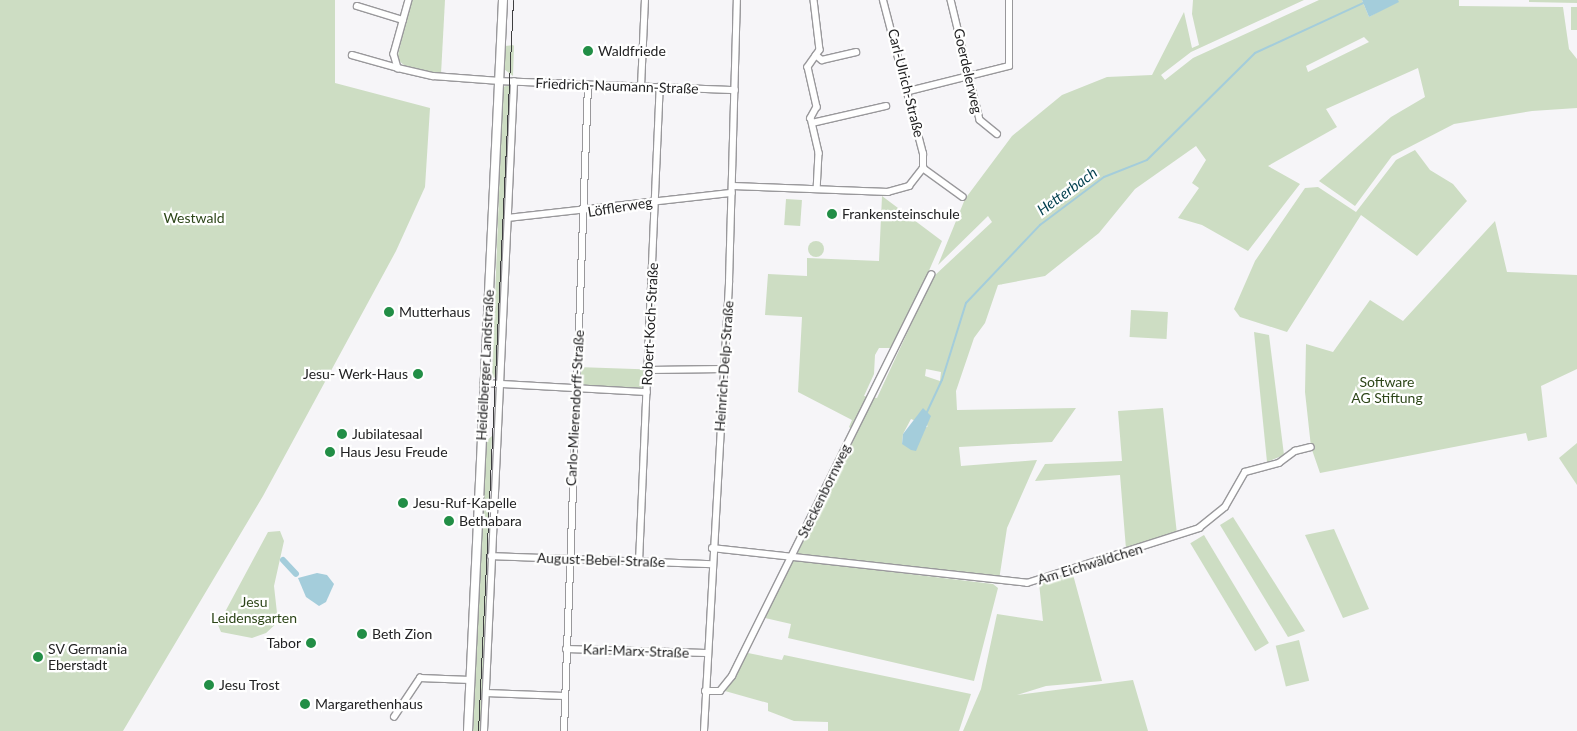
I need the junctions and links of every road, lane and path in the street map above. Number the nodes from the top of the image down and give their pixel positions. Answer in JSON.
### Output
{"nodes":[{"id":1,"x":409,"y":0,"type":"edge"},
{"id":2,"x":503,"y":0,"type":"edge"},
{"id":3,"x":645,"y":0,"type":"edge"},
{"id":4,"x":738,"y":0,"type":"edge"},
{"id":5,"x":814,"y":0,"type":"edge"},
{"id":6,"x":886,"y":0,"type":"edge"},
{"id":7,"x":951,"y":0,"type":"edge"},
{"id":8,"x":1009,"y":0,"type":"edge"},
{"id":9,"x":357,"y":6,"type":"dead end"},
{"id":10,"x":403,"y":20,"type":"junction"},
{"id":11,"x":856,"y":52,"type":"dead end"},
{"id":12,"x":352,"y":54,"type":"dead end"},
{"id":13,"x":816,"y":55,"type":"junction"},
{"id":14,"x":398,"y":68,"type":"junction"},
{"id":15,"x":969,"y":76,"type":"junction"},
{"id":16,"x":500,"y":81,"type":"junction"},
{"id":17,"x":514,"y":82,"type":"junction"},
{"id":18,"x":588,"y":85,"type":"junction"},
{"id":19,"x":641,"y":86,"type":"junction"},
{"id":20,"x":660,"y":87,"type":"junction"},
{"id":21,"x":735,"y":90,"type":"junction"},
{"id":22,"x":909,"y":91,"type":"junction"},
{"id":23,"x":886,"y":106,"type":"dead end"},
{"id":24,"x":812,"y":123,"type":"junction"},
{"id":25,"x":997,"y":134,"type":"dead end"},
{"id":26,"x":923,"y":168,"type":"junction"},
{"id":27,"x":733,"y":186,"type":"junction"},
{"id":28,"x":817,"y":188,"type":"junction"},
{"id":29,"x":732,"y":193,"type":"junction"},
{"id":30,"x":963,"y":197,"type":"dead end"},
{"id":31,"x":656,"y":202,"type":"junction"},
{"id":32,"x":583,"y":213,"type":"junction"},
{"id":33,"x":508,"y":218,"type":"junction"},
{"id":34,"x":930,"y":275,"type":"dead end"},
{"id":35,"x":724,"y":369,"type":"junction"},
{"id":36,"x":649,"y":370,"type":"junction"},
{"id":37,"x":484,"y":383,"type":"junction"},
{"id":38,"x":500,"y":384,"type":"junction"},
{"id":39,"x":576,"y":389,"type":"junction"},
{"id":40,"x":647,"y":392,"type":"junction"},
{"id":41,"x":1311,"y":447,"type":"dead end"},
{"id":42,"x":712,"y":548,"type":"junction"},
{"id":43,"x":491,"y":556,"type":"junction"},
{"id":44,"x":792,"y":557,"type":"junction"},
{"id":45,"x":568,"y":559,"type":"junction"},
{"id":46,"x":639,"y":562,"type":"junction"},
{"id":47,"x":710,"y":564,"type":"junction"},
{"id":48,"x":566,"y":649,"type":"junction"},
{"id":49,"x":706,"y":653,"type":"junction"},
{"id":50,"x":470,"y":680,"type":"junction"},
{"id":51,"x":705,"y":691,"type":"junction"},
{"id":52,"x":486,"y":693,"type":"junction"},
{"id":53,"x":564,"y":696,"type":"junction"},
{"id":54,"x":394,"y":717,"type":"dead end"},
{"id":55,"x":468,"y":731,"type":"edge"},
{"id":56,"x":484,"y":731,"type":"edge"},
{"id":57,"x":564,"y":731,"type":"edge"},
{"id":58,"x":704,"y":731,"type":"edge"}],
"edges":[{"from":1,"to":10,"type":"street"},
{"from":2,"to":16,"type":"street","name":"Heidelberger Landstraße"},
{"from":3,"to":19,"type":"street"},
{"from":4,"to":21,"type":"street","name":"Heinrich-Delp-Straße"},
{"from":5,"to":13,"type":"street"},
{"from":6,"to":22,"type":"street","name":"Carl-Ulrich-Straße"},
{"from":7,"to":15,"type":"street","name":"Goerdelerweg"},
{"from":8,"to":15,"type":"street"},
{"from":9,"to":10,"type":"street"},
{"from":10,"to":14,"type":"street"},
{"from":11,"to":13,"type":"street"},
{"from":12,"to":14,"type":"street","name":"Friedrich-Naumann-Straße"},
{"from":13,"to":24,"type":"street"},
{"from":14,"to":16,"type":"street","name":"Friedrich-Naumann-Straße"},
{"from":15,"to":22,"type":"street"},
{"from":15,"to":25,"type":"street","name":"Goerdelerweg"},
{"from":16,"to":17,"type":"street","name":"Friedrich-Naumann-Straße"},
{"from":16,"to":37,"type":"street","name":"Heidelberger Landstraße"},
{"from":17,"to":18,"type":"street","name":"Friedrich-Naumann-Straße"},
{"from":17,"to":33,"type":"street","name":"Heidelberger Landstraße"},
{"from":18,"to":19,"type":"street","name":"Friedrich-Naumann-Straße"},
{"from":18,"to":32,"type":"street","name":"Carlo-Mierendorff-Straße"},
{"from":19,"to":20,"type":"street","name":"Friedrich-Naumann-Straße"},
{"from":20,"to":21,"type":"street","name":"Friedrich-Naumann-Straße"},
{"from":20,"to":31,"type":"street","name":"Robert-Koch-Straße"},
{"from":21,"to":27,"type":"street","name":"Heinrich-Delp-Straße"},
{"from":22,"to":26,"type":"street","name":"Carl-Ulrich-Straße"},
{"from":23,"to":24,"type":"street"},
{"from":24,"to":28,"type":"street"},
{"from":26,"to":28,"type":"street"},
{"from":26,"to":30,"type":"street"},
{"from":27,"to":28,"type":"street"},
{"from":27,"to":29,"type":"street","name":"Heinrich-Delp-Straße"},
{"from":29,"to":31,"type":"street","name":"Löfflerweg"},
{"from":29,"to":35,"type":"street","name":"Heinrich-Delp-Straße"},
{"from":31,"to":32,"type":"street","name":"Löfflerweg"},
{"from":31,"to":36,"type":"street","name":"Robert-Koch-Straße"},
{"from":32,"to":33,"type":"street","name":"Löfflerweg"},
{"from":32,"to":39,"type":"street","name":"Carlo-Mierendorff-Straße"},
{"from":33,"to":38,"type":"street","name":"Heidelberger Landstraße"},
{"from":34,"to":44,"type":"street","name":"Steckenbornweg"},
{"from":35,"to":36,"type":"street"},
{"from":35,"to":42,"type":"street","name":"Heinrich-Delp-Straße"},
{"from":36,"to":40,"type":"street","name":"Robert-Koch-Straße"},
{"from":37,"to":38,"type":"street"},
{"from":37,"to":50,"type":"street","name":"Heidelberger Landstraße"},
{"from":38,"to":39,"type":"street"},
{"from":38,"to":43,"type":"street","name":"Heidelberger Landstraße"},
{"from":39,"to":40,"type":"street"},
{"from":39,"to":45,"type":"street","name":"Carlo-Mierendorff-Straße"},
{"from":40,"to":46,"type":"street","name":"Robert-Koch-Straße"},
{"from":41,"to":44,"type":"street","name":"Am Eichwäldchen"},
{"from":42,"to":44,"type":"street","name":"Am Eichwäldchen"},
{"from":42,"to":47,"type":"street","name":"Heinrich-Delp-Straße"},
{"from":43,"to":45,"type":"street","name":"August-Bebel-Straße"},
{"from":43,"to":52,"type":"street","name":"Heidelberger Landstraße"},
{"from":44,"to":51,"type":"street","name":"Steckenbornweg"},
{"from":45,"to":46,"type":"street","name":"August-Bebel-Straße"},
{"from":45,"to":48,"type":"street","name":"Carlo-Mierendorff-Straße"},
{"from":46,"to":47,"type":"street","name":"August-Bebel-Straße"},
{"from":47,"to":49,"type":"street","name":"Heinrich-Delp-Straße"},
{"from":48,"to":49,"type":"street","name":"Karl-Marx-Straße"},
{"from":48,"to":53,"type":"street","name":"Carlo-Mierendorff-Straße"},
{"from":49,"to":51,"type":"street","name":"Heinrich-Delp-Straße"},
{"from":50,"to":54,"type":"street"},
{"from":50,"to":55,"type":"street","name":"Heidelberger Landstraße"},
{"from":51,"to":58,"type":"street","name":"Heinrich-Delp-Straße"},
{"from":52,"to":53,"type":"street"},
{"from":52,"to":56,"type":"street","name":"Heidelberger Landstraße"},
{"from":53,"to":57,"type":"street","name":"Carlo-Mierendorff-Straße"}]}
